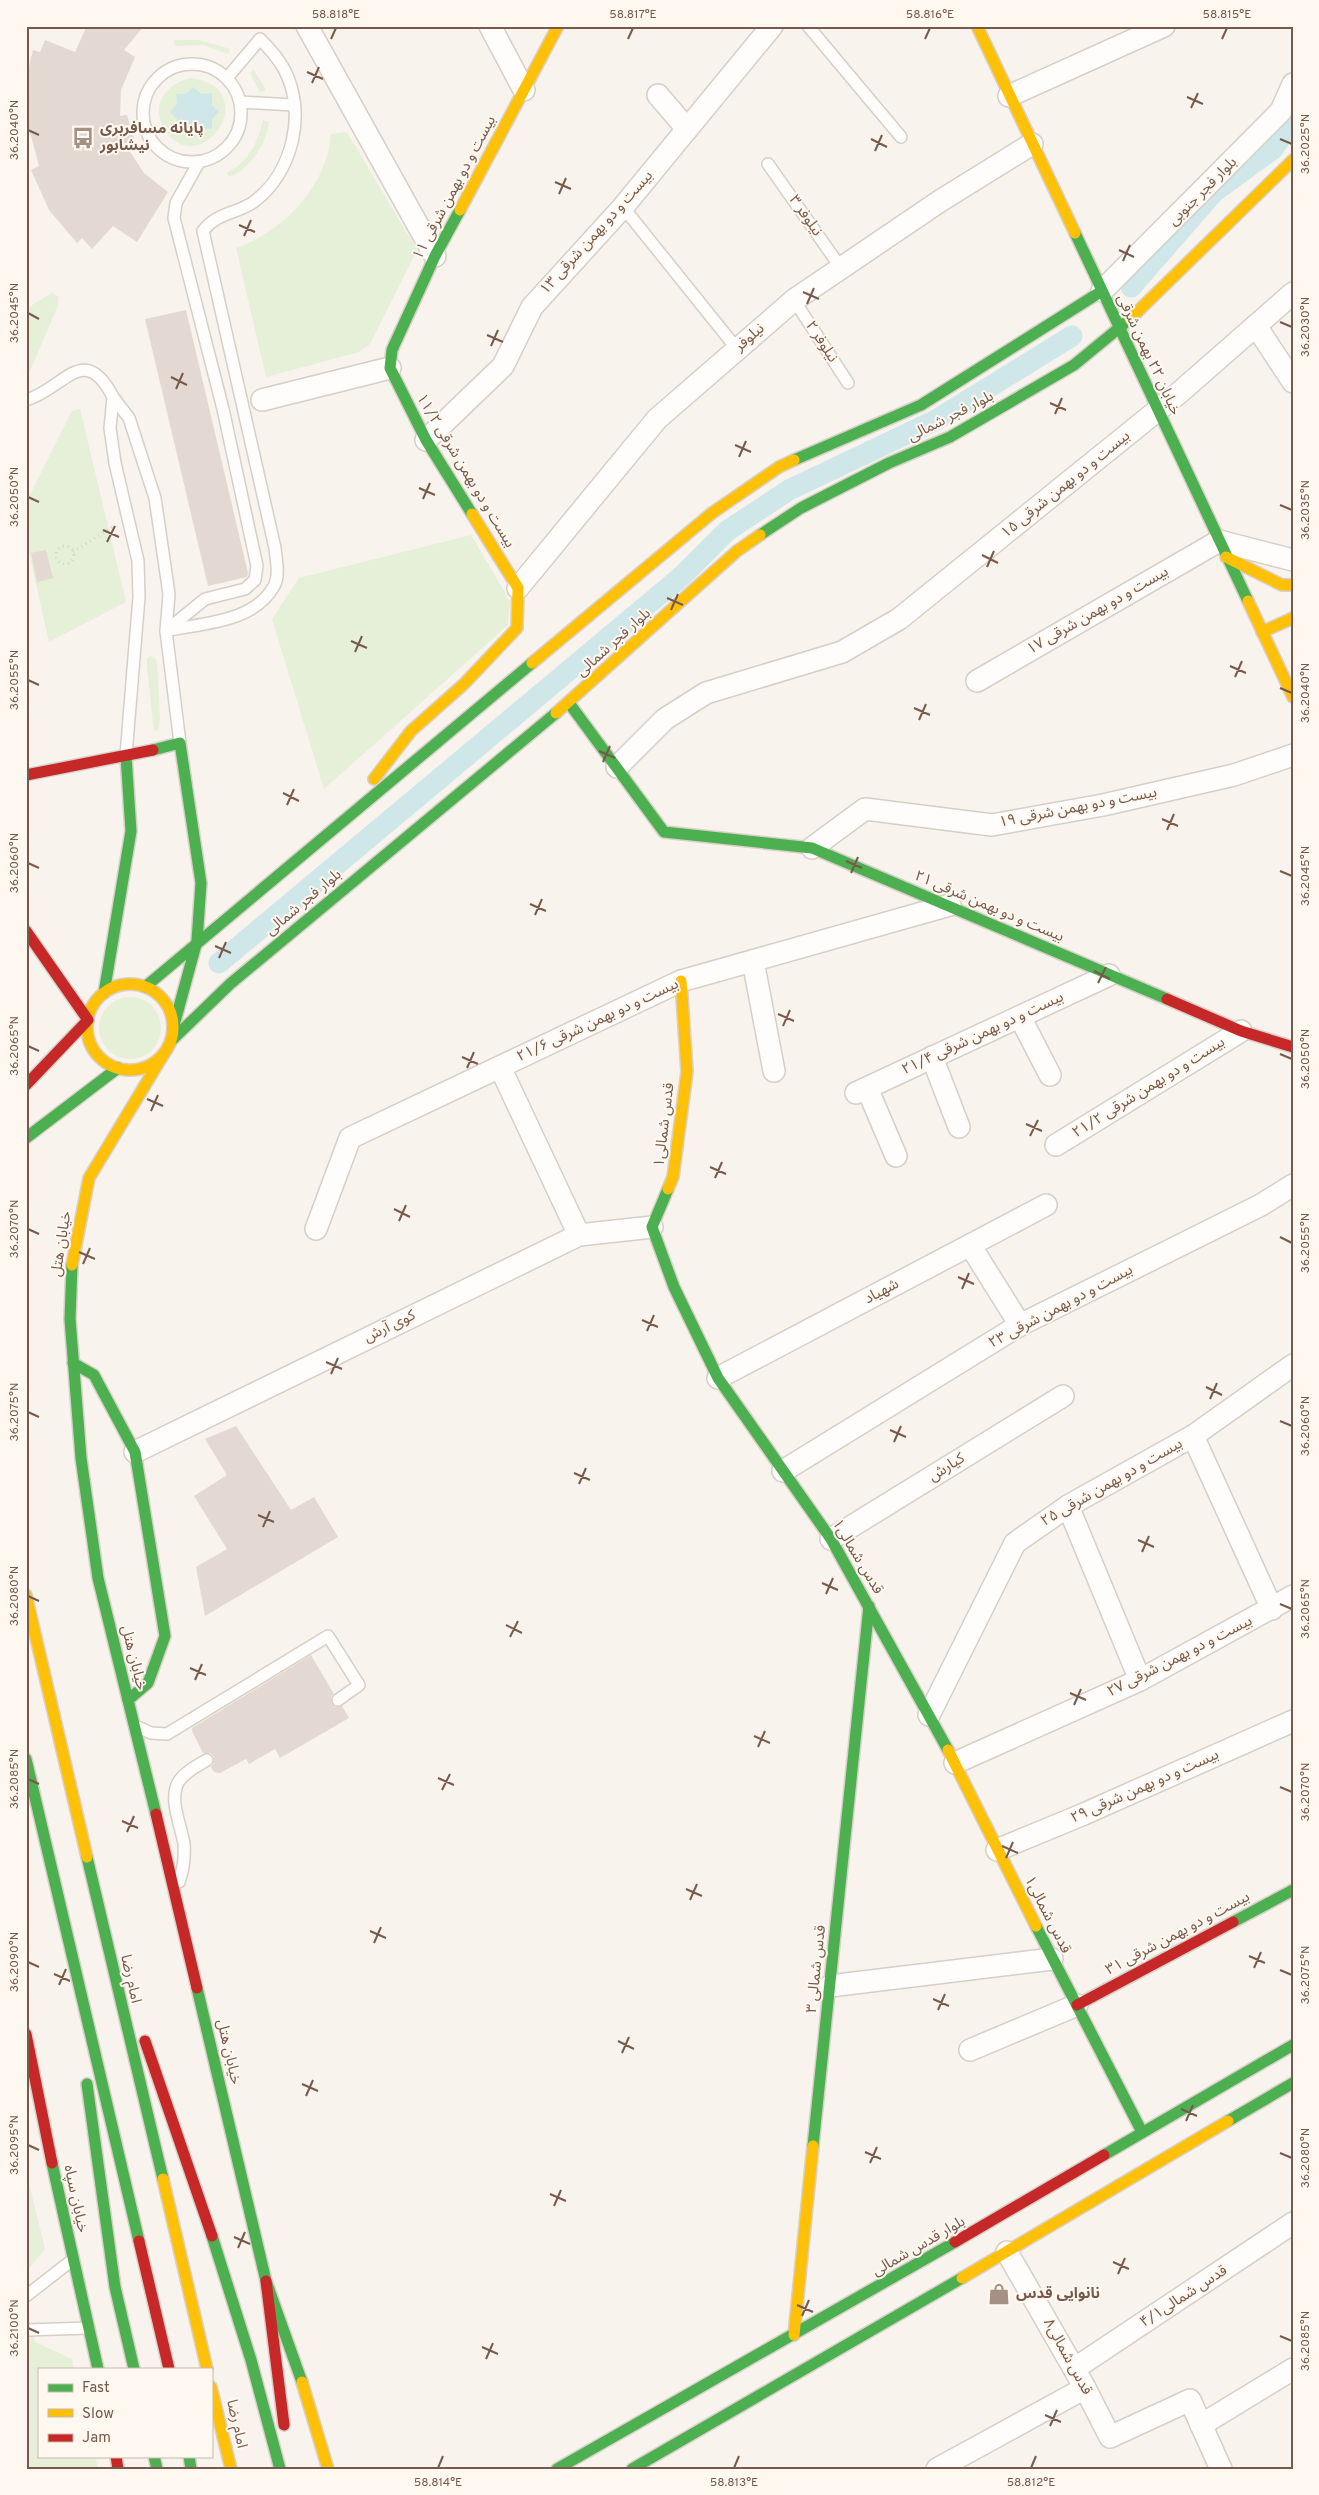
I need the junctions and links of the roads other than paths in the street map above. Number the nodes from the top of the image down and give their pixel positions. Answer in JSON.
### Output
{"nodes":[{"id":1,"x":307,"y":26,"type":"edge"},
{"id":2,"x":490,"y":26,"type":"edge"},
{"id":3,"x":558,"y":26,"type":"edge"},
{"id":4,"x":772,"y":26,"type":"edge"},
{"id":5,"x":808,"y":26,"type":"edge"},
{"id":6,"x":977,"y":26,"type":"edge"},
{"id":7,"x":1164,"y":26,"type":"edge"},
{"id":8,"x":228,"y":78,"type":"junction"},
{"id":9,"x":1293,"y":84,"type":"edge"},
{"id":10,"x":524,"y":90,"type":"junction"},
{"id":11,"x":658,"y":95,"type":"dead end"},
{"id":12,"x":1009,"y":96,"type":"junction"},
{"id":13,"x":240,"y":102,"type":"junction"},
{"id":14,"x":294,"y":105,"type":"junction"},
{"id":15,"x":687,"y":130,"type":"junction"},
{"id":16,"x":901,"y":137,"type":"dead end"},
{"id":17,"x":1032,"y":144,"type":"junction"},
{"id":18,"x":1293,"y":160,"type":"edge"},
{"id":19,"x":199,"y":162,"type":"junction"},
{"id":20,"x":768,"y":164,"type":"dead end"},
{"id":21,"x":623,"y":207,"type":"junction"},
{"id":22,"x":434,"y":256,"type":"junction"},
{"id":23,"x":841,"y":268,"type":"junction"},
{"id":24,"x":1102,"y":291,"type":"junction"},
{"id":25,"x":1293,"y":293,"type":"edge"},
{"id":26,"x":794,"y":300,"type":"junction"},
{"id":27,"x":1256,"y":326,"type":"junction"},
{"id":28,"x":1120,"y":330,"type":"junction"},
{"id":29,"x":738,"y":349,"type":"junction"},
{"id":30,"x":390,"y":368,"type":"junction"},
{"id":31,"x":1293,"y":382,"type":"edge"},
{"id":32,"x":848,"y":383,"type":"dead end"},
{"id":33,"x":113,"y":398,"type":"junction"},
{"id":34,"x":26,"y":400,"type":"edge"},
{"id":35,"x":262,"y":400,"type":"dead end"},
{"id":36,"x":1158,"y":410,"type":"junction"},
{"id":37,"x":426,"y":440,"type":"junction"},
{"id":38,"x":1223,"y":549,"type":"junction"},
{"id":39,"x":1293,"y":560,"type":"edge"},
{"id":40,"x":1293,"y":585,"type":"edge"},
{"id":41,"x":518,"y":588,"type":"junction"},
{"id":42,"x":1293,"y":618,"type":"edge"},
{"id":43,"x":166,"y":631,"type":"junction"},
{"id":44,"x":1262,"y":632,"type":"junction"},
{"id":45,"x":1288,"y":676,"type":"edge"},
{"id":46,"x":977,"y":681,"type":"dead end"},
{"id":47,"x":1293,"y":697,"type":"edge"},
{"id":48,"x":569,"y":703,"type":"junction"},
{"id":49,"x":180,"y":743,"type":"junction"},
{"id":50,"x":1293,"y":755,"type":"edge"},
{"id":51,"x":126,"y":756,"type":"junction"},
{"id":52,"x":616,"y":767,"type":"junction"},
{"id":53,"x":26,"y":775,"type":"edge"},
{"id":54,"x":342,"y":820,"type":"junction"},
{"id":55,"x":812,"y":848,"type":"junction"},
{"id":56,"x":274,"y":879,"type":"junction"},
{"id":57,"x":243,"y":891,"type":"dead end"},
{"id":58,"x":950,"y":905,"type":"junction"},
{"id":59,"x":26,"y":931,"type":"edge"},
{"id":60,"x":197,"y":941,"type":"junction"},
{"id":61,"x":753,"y":961,"type":"junction"},
{"id":62,"x":1109,"y":975,"type":"junction"},
{"id":63,"x":681,"y":981,"type":"junction"},
{"id":64,"x":145,"y":987,"type":"junction"},
{"id":65,"x":104,"y":993,"type":"junction"},
{"id":66,"x":1020,"y":1017,"type":"junction"},
{"id":67,"x":88,"y":1020,"type":"junction"},
{"id":68,"x":1242,"y":1030,"type":"junction"},
{"id":69,"x":172,"y":1035,"type":"junction"},
{"id":70,"x":1293,"y":1047,"type":"edge"},
{"id":71,"x":165,"y":1052,"type":"junction"},
{"id":72,"x":932,"y":1057,"type":"junction"},
{"id":73,"x":500,"y":1067,"type":"junction"},
{"id":74,"x":118,"y":1068,"type":"junction"},
{"id":75,"x":774,"y":1071,"type":"dead end"},
{"id":76,"x":1050,"y":1075,"type":"dead end"},
{"id":77,"x":26,"y":1085,"type":"edge"},
{"id":78,"x":959,"y":1127,"type":"dead end"},
{"id":79,"x":26,"y":1138,"type":"edge"},
{"id":80,"x":1056,"y":1145,"type":"dead end"},
{"id":81,"x":896,"y":1156,"type":"dead end"},
{"id":82,"x":1293,"y":1184,"type":"edge"},
{"id":83,"x":1046,"y":1206,"type":"dead end"},
{"id":84,"x":652,"y":1227,"type":"junction"},
{"id":85,"x":316,"y":1229,"type":"dead end"},
{"id":86,"x":578,"y":1235,"type":"junction"},
{"id":87,"x":970,"y":1245,"type":"junction"},
{"id":88,"x":1020,"y":1325,"type":"junction"},
{"id":89,"x":74,"y":1363,"type":"junction"},
{"id":90,"x":1293,"y":1365,"type":"edge"},
{"id":91,"x":718,"y":1378,"type":"junction"},
{"id":92,"x":1063,"y":1396,"type":"dead end"},
{"id":93,"x":1193,"y":1436,"type":"junction"},
{"id":94,"x":135,"y":1452,"type":"junction"},
{"id":95,"x":783,"y":1471,"type":"junction"},
{"id":96,"x":1068,"y":1506,"type":"junction"},
{"id":97,"x":831,"y":1539,"type":"junction"},
{"id":98,"x":26,"y":1595,"type":"edge"},
{"id":99,"x":1293,"y":1596,"type":"edge"},
{"id":100,"x":869,"y":1606,"type":"junction"},
{"id":101,"x":1272,"y":1609,"type":"junction"},
{"id":102,"x":1140,"y":1680,"type":"junction"},
{"id":103,"x":128,"y":1700,"type":"junction"},
{"id":104,"x":338,"y":1700,"type":"dead end"},
{"id":105,"x":930,"y":1715,"type":"junction"},
{"id":106,"x":1293,"y":1721,"type":"edge"},
{"id":107,"x":134,"y":1722,"type":"junction"},
{"id":108,"x":26,"y":1759,"type":"edge"},
{"id":109,"x":207,"y":1760,"type":"dead end"},
{"id":110,"x":955,"y":1763,"type":"junction"},
{"id":111,"x":996,"y":1850,"type":"junction"},
{"id":112,"x":1293,"y":1890,"type":"edge"},
{"id":113,"x":175,"y":1894,"type":"junction"},
{"id":114,"x":97,"y":1902,"type":"junction"},
{"id":115,"x":62,"y":1907,"type":"junction"},
{"id":116,"x":1052,"y":1959,"type":"junction"},
{"id":117,"x":830,"y":1986,"type":"junction"},
{"id":118,"x":1077,"y":2005,"type":"junction"},
{"id":119,"x":136,"y":2014,"type":"dead end"},
{"id":120,"x":142,"y":2032,"type":"dead end"},
{"id":121,"x":26,"y":2034,"type":"edge"},
{"id":122,"x":1293,"y":2045,"type":"edge"},
{"id":123,"x":970,"y":2050,"type":"dead end"},
{"id":124,"x":83,"y":2053,"type":"dead end"},
{"id":125,"x":85,"y":2072,"type":"dead end"},
{"id":126,"x":1293,"y":2083,"type":"edge"},
{"id":127,"x":1142,"y":2132,"type":"junction"},
{"id":128,"x":1293,"y":2223,"type":"edge"},
{"id":129,"x":1007,"y":2252,"type":"junction"},
{"id":130,"x":72,"y":2260,"type":"junction"},
{"id":131,"x":266,"y":2281,"type":"junction"},
{"id":132,"x":26,"y":2296,"type":"edge"},
{"id":133,"x":89,"y":2328,"type":"junction"},
{"id":134,"x":26,"y":2330,"type":"edge"},
{"id":135,"x":794,"y":2336,"type":"junction"},
{"id":136,"x":98,"y":2368,"type":"edge"},
{"id":137,"x":134,"y":2368,"type":"edge"},
{"id":138,"x":168,"y":2368,"type":"edge"},
{"id":139,"x":207,"y":2368,"type":"edge"},
{"id":140,"x":1074,"y":2369,"type":"junction"},
{"id":141,"x":1293,"y":2369,"type":"edge"},
{"id":142,"x":1085,"y":2388,"type":"junction"},
{"id":143,"x":212,"y":2391,"type":"edge"},
{"id":144,"x":1201,"y":2425,"type":"junction"},
{"id":145,"x":231,"y":2469,"type":"edge"},
{"id":146,"x":280,"y":2469,"type":"edge"},
{"id":147,"x":290,"y":2469,"type":"edge"},
{"id":148,"x":328,"y":2469,"type":"edge"},
{"id":149,"x":557,"y":2469,"type":"edge"},
{"id":150,"x":632,"y":2469,"type":"edge"},
{"id":151,"x":937,"y":2469,"type":"edge"},
{"id":152,"x":1221,"y":2469,"type":"edge"}],
"edges":[{"from":1,"to":22,"type":"street"},
{"from":2,"to":10,"type":"street"},
{"from":3,"to":10,"type":"main road","name":"بیست و دو بهمن شرقی ۱۱"},
{"from":4,"to":15,"type":"street","name":"بیست و دو بهمن شرقی ۱۳"},
{"from":5,"to":16,"type":"lane"},
{"from":6,"to":12,"type":"main road","name":"خیابان ۲۲ بهمن شرقی"},
{"from":7,"to":12,"type":"street"},
{"from":8,"to":13,"type":"lane"},
{"from":8,"to":14,"type":"lane"},
{"from":8,"to":19,"type":"lane"},
{"from":9,"to":24,"type":"street","name":"بلوار فجر جنوبی"},
{"from":10,"to":22,"type":"main road","name":"بیست و دو بهمن شرقی ۱۱"},
{"from":11,"to":15,"type":"street"},
{"from":12,"to":17,"type":"main road","name":"خیابان ۲۲ بهمن شرقی"},
{"from":13,"to":14,"type":"lane"},
{"from":13,"to":19,"type":"lane"},
{"from":14,"to":43,"type":"lane"},
{"from":15,"to":21,"type":"street","name":"بیست و دو بهمن شرقی ۱۳"},
{"from":17,"to":23,"type":"street","name":"نیلوفر"},
{"from":17,"to":24,"type":"main road","name":"خیابان ۲۲ بهمن شرقی"},
{"from":18,"to":28,"type":"main road"},
{"from":19,"to":43,"type":"lane"},
{"from":20,"to":23,"type":"lane","name":"نیلوفر ۳"},
{"from":21,"to":29,"type":"lane"},
{"from":21,"to":37,"type":"street","name":"بیست و دو بهمن شرقی ۱۳"},
{"from":22,"to":30,"type":"main road","name":"بیست و دو بهمن شرقی ۱۱"},
{"from":23,"to":26,"type":"street","name":"نیلوفر"},
{"from":24,"to":28,"type":"main road","name":"خیابان ۲۲ بهمن شرقی"},
{"from":24,"to":54,"type":"main road","name":"بلوار فجر شمالی"},
{"from":25,"to":27,"type":"street","name":"بیست و دو بهمن شرقی ۱۵"},
{"from":26,"to":29,"type":"street","name":"نیلوفر"},
{"from":26,"to":32,"type":"lane","name":"نیلوفر ۲"},
{"from":27,"to":31,"type":"street"},
{"from":27,"to":36,"type":"street","name":"بیست و دو بهمن شرقی ۱۵"},
{"from":28,"to":36,"type":"main road","name":"خیابان ۲۲ بهمن شرقی"},
{"from":28,"to":48,"type":"main road","name":"بلوار فجر شمالی"},
{"from":29,"to":41,"type":"street","name":"نیلوفر"},
{"from":30,"to":35,"type":"street"},
{"from":30,"to":37,"type":"main road","name":"بیست و دو بهمن شرقی ۱۱/۲"},
{"from":33,"to":34,"type":"lane"},
{"from":33,"to":43,"type":"lane"},
{"from":33,"to":51,"type":"lane"},
{"from":36,"to":38,"type":"main road","name":"خیابان ۲۲ بهمن شرقی"},
{"from":36,"to":52,"type":"street","name":"بیست و دو بهمن شرقی ۱۵"},
{"from":37,"to":41,"type":"main road","name":"بیست و دو بهمن شرقی ۱۱/۲"},
{"from":38,"to":39,"type":"street"},
{"from":38,"to":40,"type":"main road"},
{"from":38,"to":44,"type":"main road","name":"خیابان ۲۲ بهمن شرقی"},
{"from":38,"to":46,"type":"street","name":"بیست و دو بهمن شرقی ۱۷"},
{"from":41,"to":54,"type":"main road"},
{"from":42,"to":44,"type":"main road"},
{"from":43,"to":49,"type":"lane"},
{"from":44,"to":45,"type":"main road","name":"خیابان ۲۲ بهمن شرقی"},
{"from":45,"to":47,"type":"main road","name":"خیابان ۲۲ بهمن شرقی"},
{"from":48,"to":52,"type":"main road"},
{"from":48,"to":69,"type":"main road","name":"بلوار فجر شمالی"},
{"from":49,"to":51,"type":"main road"},
{"from":49,"to":60,"type":"main road"},
{"from":50,"to":55,"type":"street","name":"بیست و دو بهمن شرقی ۱۹"},
{"from":51,"to":53,"type":"main road"},
{"from":51,"to":65,"type":"main road"},
{"from":52,"to":55,"type":"main road","name":"بیست و دو بهمن شرقی ۲۱"},
{"from":54,"to":56,"type":"main road","name":"بلوار فجر شمالی"},
{"from":55,"to":58,"type":"main road","name":"بیست و دو بهمن شرقی ۲۱"},
{"from":56,"to":57,"type":"main road"},
{"from":56,"to":60,"type":"main road","name":"بلوار فجر شمالی"},
{"from":58,"to":61,"type":"street","name":"بیست و دو بهمن شرقی ۲۱/۶"},
{"from":58,"to":62,"type":"main road","name":"بیست و دو بهمن شرقی ۲۱"},
{"from":59,"to":67,"type":"main road"},
{"from":60,"to":64,"type":"main road","name":"بلوار فجر شمالی"},
{"from":60,"to":69,"type":"main road"},
{"from":61,"to":63,"type":"street","name":"بیست و دو بهمن شرقی ۲۱/۶"},
{"from":61,"to":75,"type":"street"},
{"from":62,"to":66,"type":"street","name":"بیست و دو بهمن شرقی ۲۱/۴"},
{"from":62,"to":68,"type":"main road","name":"بیست و دو بهمن شرقی ۲۱"},
{"from":63,"to":73,"type":"street","name":"بیست و دو بهمن شرقی ۲۱/۶"},
{"from":63,"to":84,"type":"main road","name":"قدس شمالی۱"},
{"from":64,"to":65,"type":"main road"},
{"from":64,"to":69,"type":"main road"},
{"from":65,"to":67,"type":"main road"},
{"from":66,"to":72,"type":"street","name":"بیست و دو بهمن شرقی ۲۱/۴"},
{"from":66,"to":76,"type":"street"},
{"from":67,"to":74,"type":"main road"},
{"from":67,"to":77,"type":"main road"},
{"from":68,"to":70,"type":"main road","name":"بیست و دو بهمن شرقی ۲۱"},
{"from":68,"to":80,"type":"street","name":"بیست و دو بهمن شرقی ۲۱/۲"},
{"from":69,"to":71,"type":"main road"},
{"from":71,"to":74,"type":"main road"},
{"from":71,"to":89,"type":"main road","name":"خیابان هتل"},
{"from":72,"to":78,"type":"street"},
{"from":72,"to":81,"type":"street","name":"بیست و دو بهمن شرقی ۲۱/۴"},
{"from":73,"to":85,"type":"street","name":"بیست و دو بهمن شرقی ۲۱/۶"},
{"from":73,"to":86,"type":"street"},
{"from":74,"to":79,"type":"main road"},
{"from":82,"to":88,"type":"street","name":"بیست و دو بهمن شرقی ۲۳"},
{"from":83,"to":87,"type":"street","name":"شهیاد"},
{"from":84,"to":86,"type":"street","name":"کوی آرش"},
{"from":84,"to":91,"type":"main road","name":"قدس شمالی۱"},
{"from":86,"to":94,"type":"street","name":"کوی آرش"},
{"from":87,"to":88,"type":"street"},
{"from":87,"to":91,"type":"street","name":"شهیاد"},
{"from":88,"to":95,"type":"street","name":"بیست و دو بهمن شرقی ۲۳"},
{"from":89,"to":94,"type":"main road"},
{"from":89,"to":103,"type":"main road","name":"خیابان هتل"},
{"from":90,"to":93,"type":"street","name":"بیست و دو بهمن شرقی ۲۵"},
{"from":91,"to":95,"type":"main road","name":"قدس شمالی۱"},
{"from":92,"to":97,"type":"street","name":"کیارش"},
{"from":93,"to":96,"type":"street","name":"بیست و دو بهمن شرقی ۲۵"},
{"from":93,"to":101,"type":"street"},
{"from":94,"to":103,"type":"main road"},
{"from":95,"to":97,"type":"main road","name":"قدس شمالی۱"},
{"from":96,"to":102,"type":"street"},
{"from":96,"to":105,"type":"street","name":"بیست و دو بهمن شرقی ۲۵"},
{"from":97,"to":100,"type":"main road","name":"قدس شمالی۱"},
{"from":98,"to":114,"type":"main road","name":"امام رضا"},
{"from":99,"to":101,"type":"street","name":"بیست و دو بهمن شرقی ۲۷"},
{"from":100,"to":105,"type":"main road","name":"قدس شمالی۱"},
{"from":100,"to":117,"type":"main road","name":"قدس شمالی ۳"},
{"from":101,"to":102,"type":"street","name":"بیست و دو بهمن شرقی ۲۷"},
{"from":102,"to":110,"type":"street","name":"بیست و دو بهمن شرقی ۲۷"},
{"from":103,"to":107,"type":"main road","name":"خیابان هتل"},
{"from":104,"to":107,"type":"lane"},
{"from":105,"to":110,"type":"main road","name":"قدس شمالی۱"},
{"from":106,"to":111,"type":"street","name":"بیست و دو بهمن شرقی ۲۹"},
{"from":107,"to":113,"type":"main road","name":"خیابان هتل"},
{"from":108,"to":115,"type":"main road"},
{"from":109,"to":113,"type":"lane"},
{"from":110,"to":111,"type":"main road","name":"قدس شمالی۱"},
{"from":111,"to":116,"type":"main road","name":"قدس شمالی۱"},
{"from":112,"to":118,"type":"main road","name":"بیست و دو بهمن شرقی ۳۱"},
{"from":113,"to":131,"type":"main road","name":"خیابان هتل"},
{"from":114,"to":119,"type":"main road"},
{"from":114,"to":139,"type":"main road","name":"امام رضا"},
{"from":115,"to":124,"type":"main road"},
{"from":115,"to":138,"type":"main road"},
{"from":116,"to":117,"type":"street"},
{"from":116,"to":118,"type":"main road","name":"قدس شمالی۱"},
{"from":117,"to":135,"type":"main road","name":"قدس شمالی ۳"},
{"from":118,"to":123,"type":"street"},
{"from":118,"to":127,"type":"main road","name":"قدس شمالی۱"},
{"from":120,"to":146,"type":"main road"},
{"from":121,"to":130,"type":"main road","name":"خیابان سپاه"},
{"from":122,"to":127,"type":"main road","name":"بلوار قدس شمالی"},
{"from":125,"to":137,"type":"main road"},
{"from":126,"to":129,"type":"main road"},
{"from":127,"to":135,"type":"main road","name":"بلوار قدس شمالی"},
{"from":128,"to":140,"type":"street","name":"قدس شمالی۴/۱"},
{"from":129,"to":140,"type":"street","name":"قدس شمالی۸"},
{"from":129,"to":150,"type":"main road"},
{"from":130,"to":132,"type":"lane"},
{"from":130,"to":133,"type":"main road","name":"خیابان سپاه"},
{"from":131,"to":147,"type":"main road"},
{"from":131,"to":148,"type":"main road"},
{"from":133,"to":134,"type":"lane"},
{"from":133,"to":136,"type":"main road","name":"خیابان سپاه"},
{"from":135,"to":149,"type":"main road","name":"بلوار قدس شمالی"},
{"from":140,"to":142,"type":"street","name":"قدس شمالی۸"},
{"from":141,"to":144,"type":"street"},
{"from":142,"to":144,"type":"street","name":"قدس شمالی۸"},
{"from":142,"to":151,"type":"street"},
{"from":143,"to":145,"type":"main road","name":"امام رضا"},
{"from":144,"to":152,"type":"street"}]}
